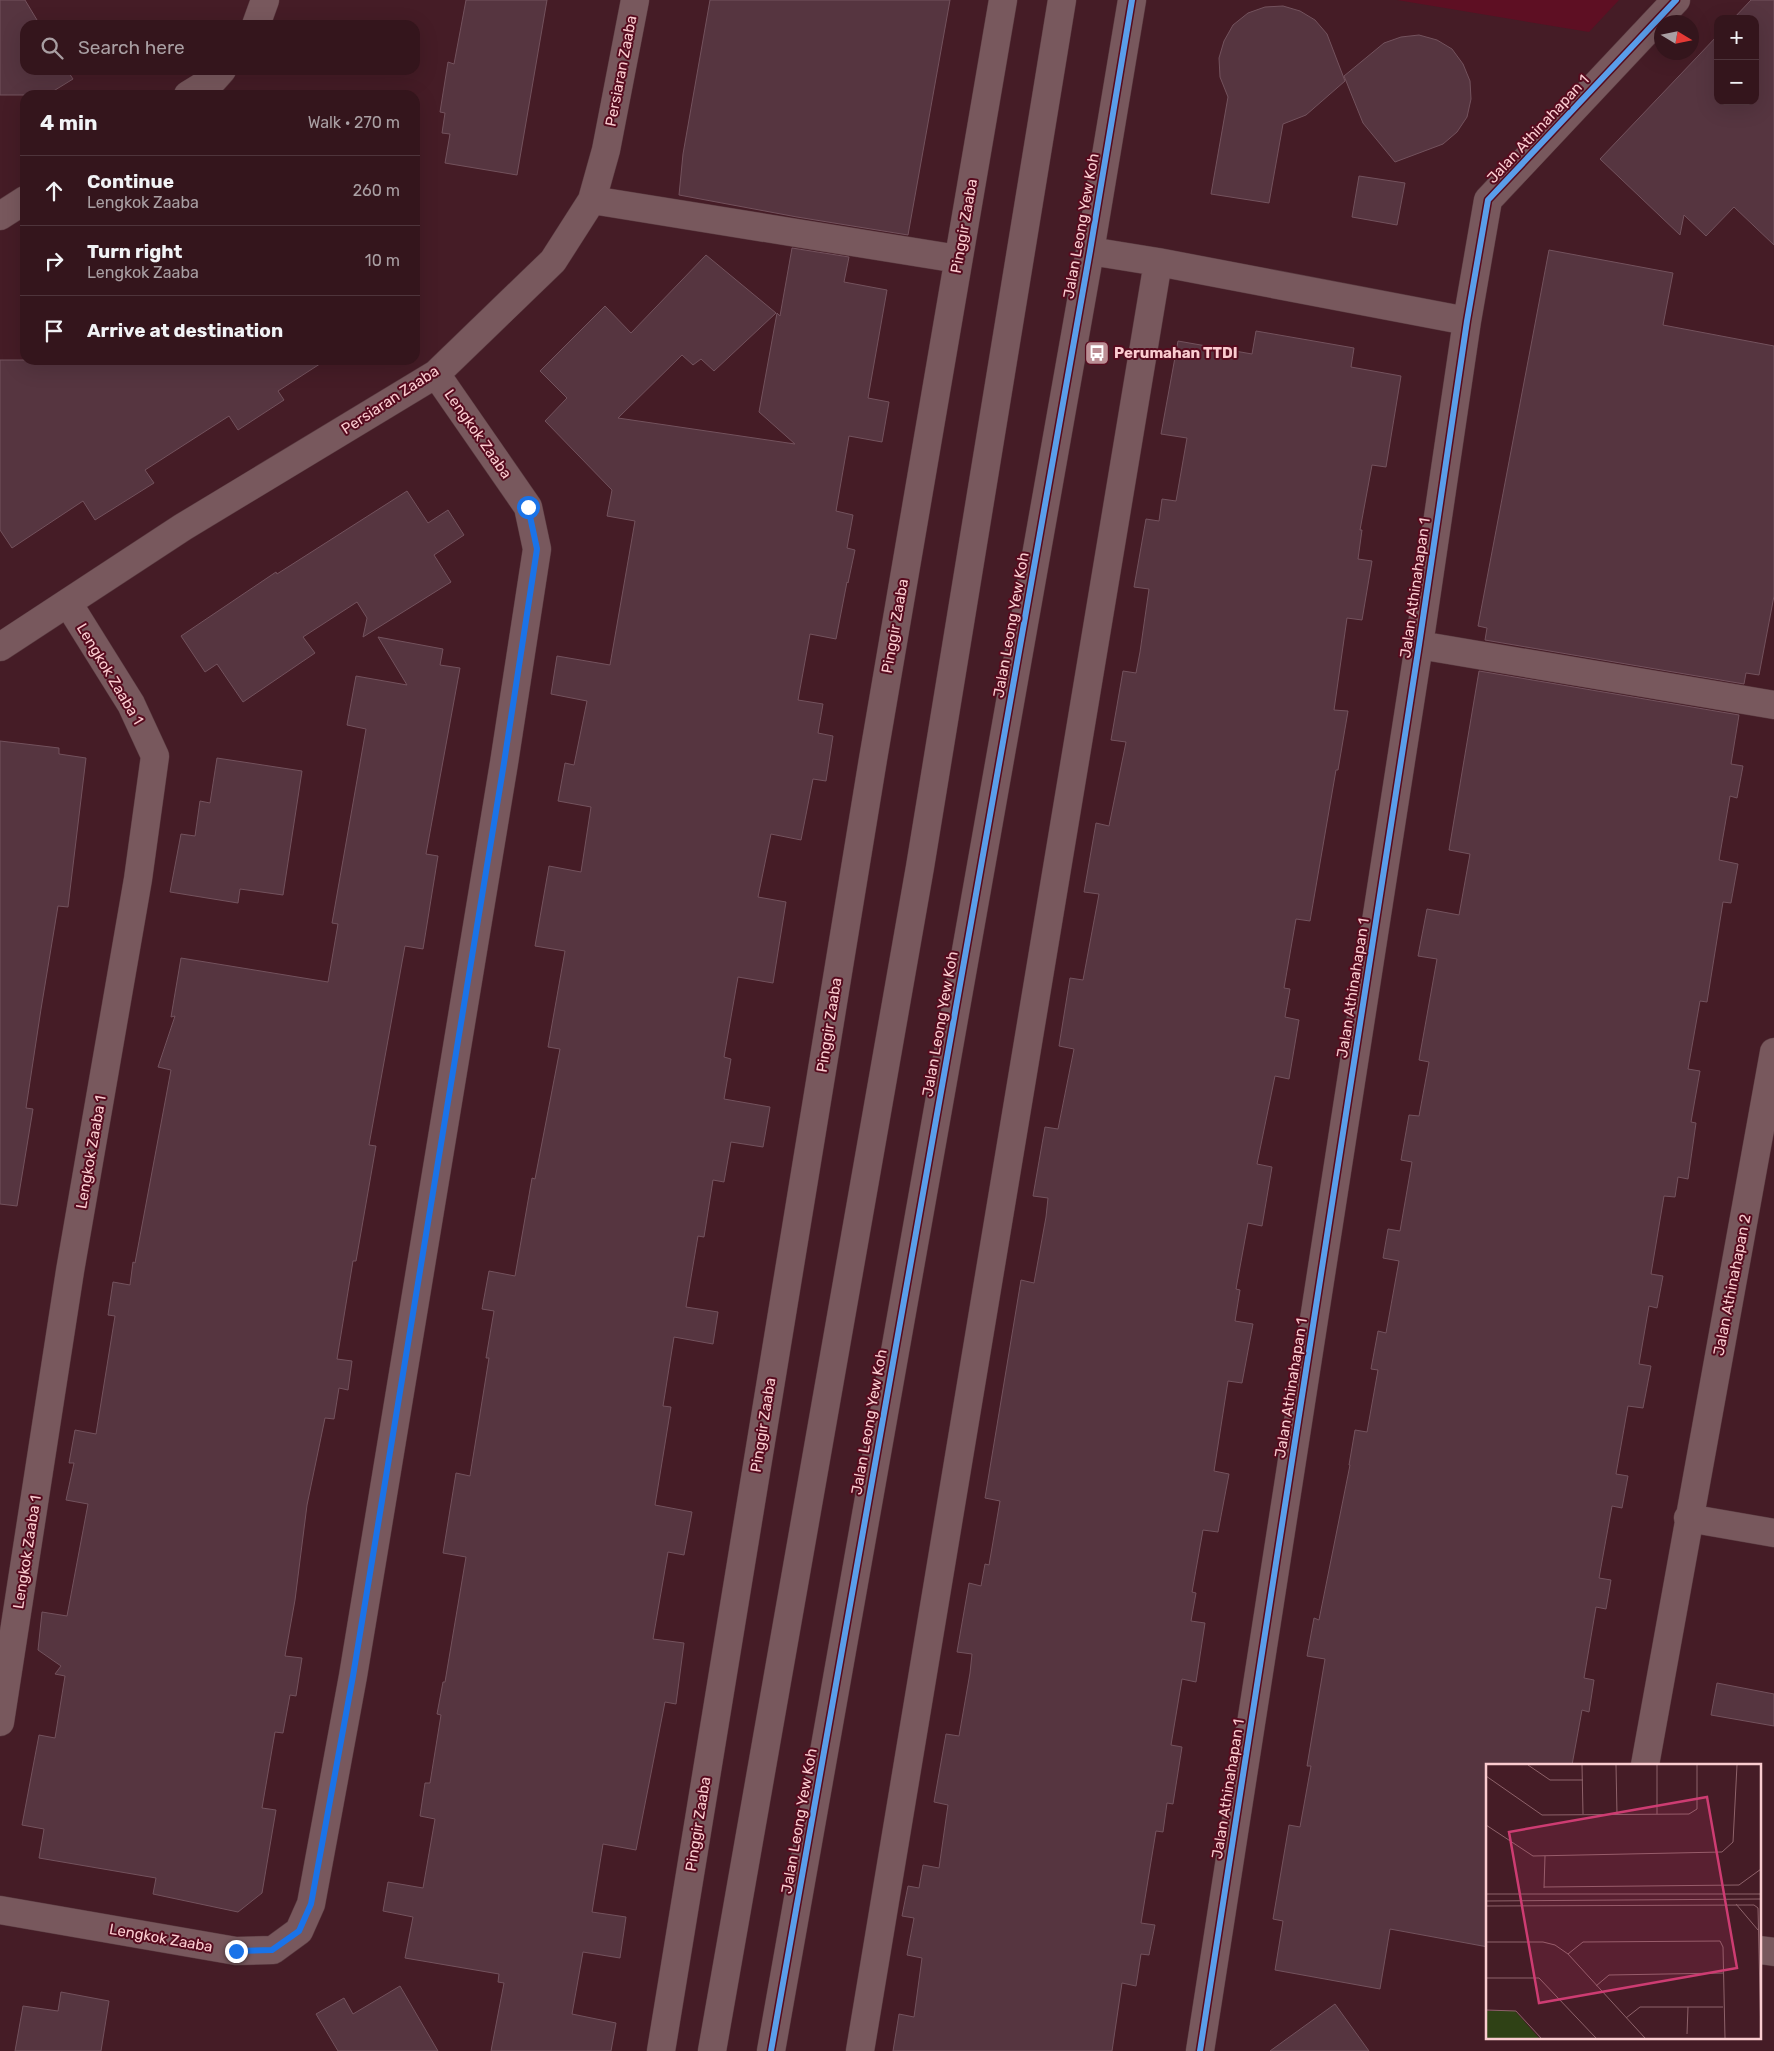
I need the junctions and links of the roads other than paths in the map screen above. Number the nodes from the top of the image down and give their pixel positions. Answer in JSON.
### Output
{"nodes":[{"id":1,"x":265,"y":0,"type":"edge"},
{"id":2,"x":635,"y":0,"type":"edge"},
{"id":3,"x":1003,"y":0,"type":"edge"},
{"id":4,"x":1062,"y":0,"type":"edge"},
{"id":5,"x":1132,"y":0,"type":"edge"},
{"id":6,"x":1676,"y":0,"type":"edge"},
{"id":7,"x":258,"y":20,"type":"edge"},
{"id":8,"x":218,"y":75,"type":"edge"},
{"id":9,"x":196,"y":90,"type":"edge"},
{"id":10,"x":592,"y":200,"type":"junction"},
{"id":11,"x":20,"y":203,"type":"edge"},
{"id":12,"x":0,"y":216,"type":"edge"},
{"id":13,"x":1090,"y":251,"type":"junction"},
{"id":14,"x":958,"y":259,"type":"junction"},
{"id":15,"x":1158,"y":262,"type":"junction"},
{"id":16,"x":1467,"y":320,"type":"junction"},
{"id":17,"x":436,"y":374,"type":"junction"},
{"id":18,"x":68,"y":603,"type":"junction"},
{"id":19,"x":1419,"y":645,"type":"junction"},
{"id":20,"x":0,"y":647,"type":"edge"},
{"id":21,"x":1774,"y":705,"type":"edge"},
{"id":22,"x":1774,"y":1052,"type":"edge"},
{"id":23,"x":1769,"y":1116,"type":"edge"},
{"id":24,"x":1688,"y":1518,"type":"junction"},
{"id":25,"x":1774,"y":1532,"type":"edge"},
{"id":26,"x":0,"y":1722,"type":"edge"},
{"id":27,"x":1645,"y":1764,"type":"edge"},
{"id":28,"x":0,"y":1910,"type":"edge"},
{"id":29,"x":660,"y":2051,"type":"edge"},
{"id":30,"x":712,"y":2051,"type":"edge"},
{"id":31,"x":770,"y":2051,"type":"edge"},
{"id":32,"x":860,"y":2051,"type":"edge"},
{"id":33,"x":1200,"y":2051,"type":"edge"}],
"edges":[{"from":1,"to":7,"type":"street"},
{"from":2,"to":10,"type":"street","name":"Persiaran Zaaba"},
{"from":3,"to":14,"type":"street","name":"Pinggir Zaaba"},
{"from":4,"to":30,"type":"street"},
{"from":5,"to":13,"type":"street","name":"Jalan Leong Yew Koh"},
{"from":6,"to":16,"type":"street","name":"Jalan Athinahapan 1"},
{"from":8,"to":9,"type":"street"},
{"from":10,"to":14,"type":"street"},
{"from":10,"to":17,"type":"street","name":"Persiaran Zaaba"},
{"from":11,"to":12,"type":"street"},
{"from":13,"to":15,"type":"street"},
{"from":13,"to":31,"type":"street","name":"Jalan Leong Yew Koh"},
{"from":14,"to":29,"type":"street","name":"Pinggir Zaaba"},
{"from":15,"to":16,"type":"street"},
{"from":15,"to":32,"type":"street"},
{"from":16,"to":19,"type":"street","name":"Jalan Athinahapan 1"},
{"from":17,"to":18,"type":"street","name":"Persiaran Zaaba"},
{"from":17,"to":28,"type":"street","name":"Lengkok Zaaba"},
{"from":18,"to":20,"type":"street","name":"Persiaran Zaaba"},
{"from":18,"to":26,"type":"street","name":"Lengkok Zaaba 1"},
{"from":19,"to":21,"type":"street"},
{"from":19,"to":33,"type":"street","name":"Jalan Athinahapan 1"},
{"from":22,"to":23,"type":"street","name":"Jalan Athinahapan 2"},
{"from":23,"to":24,"type":"street","name":"Jalan Athinahapan 2"},
{"from":24,"to":25,"type":"street"},
{"from":24,"to":27,"type":"street","name":"Jalan Athinahapan 2"}]}
